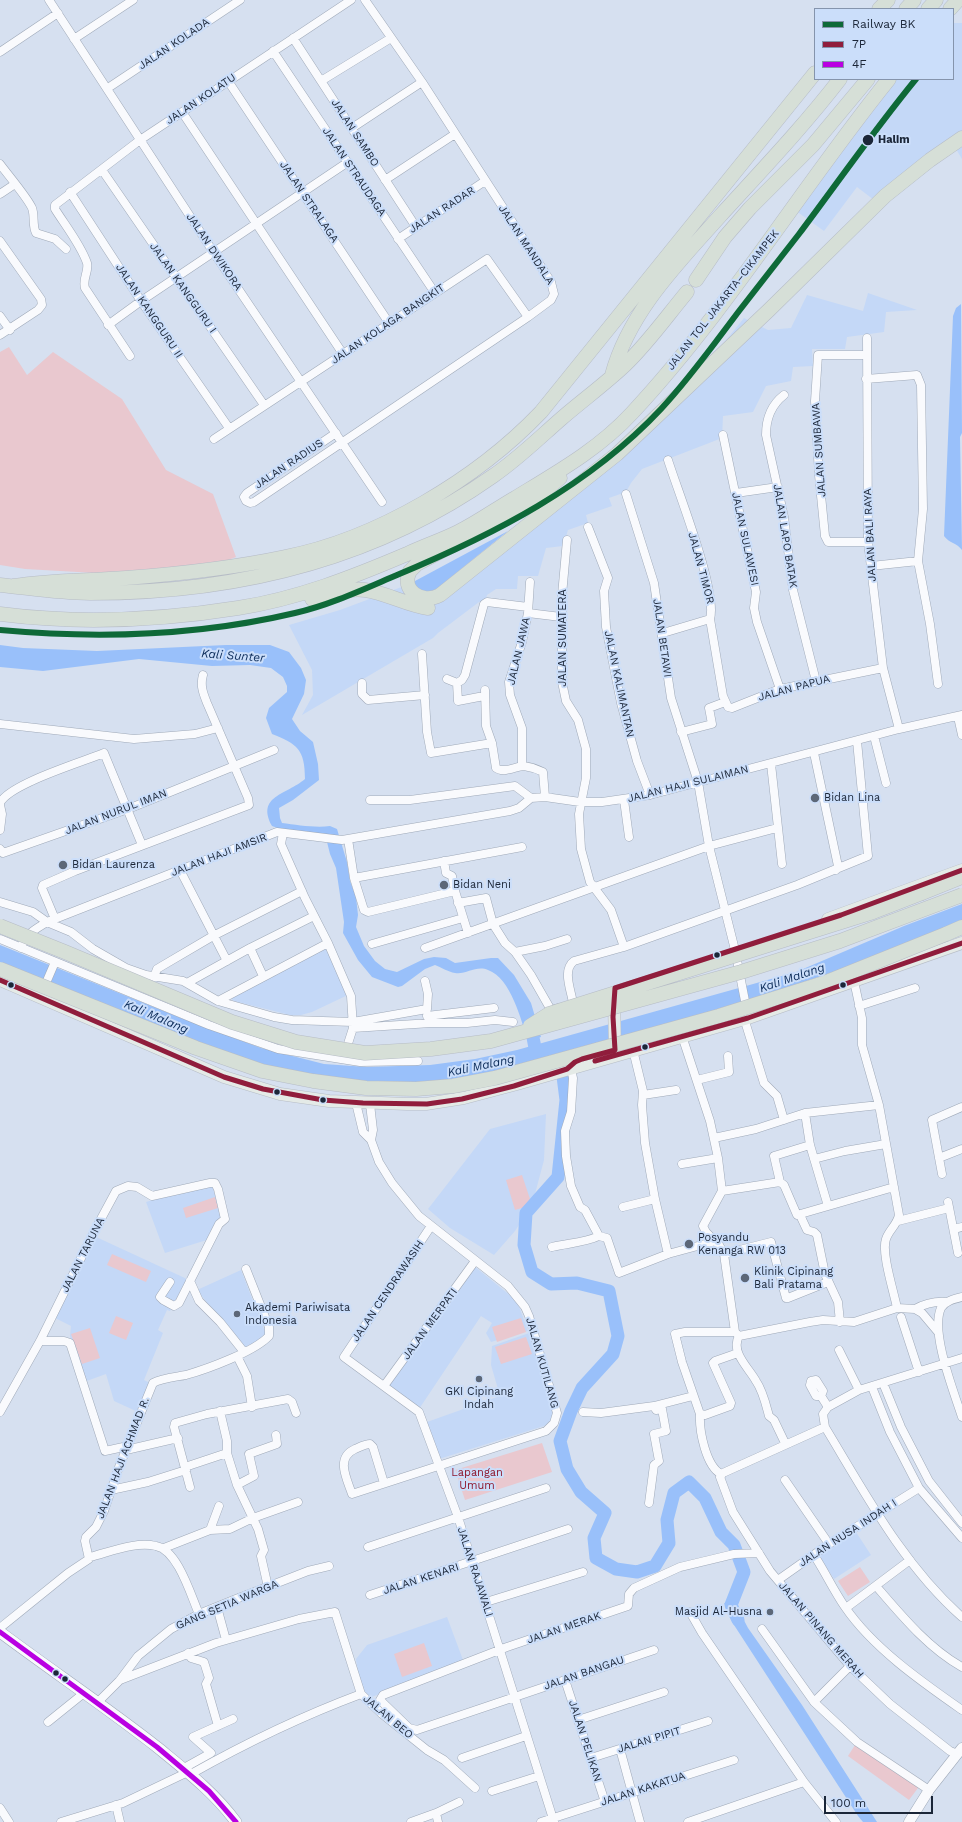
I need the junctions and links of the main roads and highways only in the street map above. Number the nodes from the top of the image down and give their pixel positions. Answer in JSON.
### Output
{"nodes":[{"id":1,"x":888,"y":0,"type":"edge"},
{"id":2,"x":914,"y":0,"type":"edge"},
{"id":3,"x":936,"y":0,"type":"edge"},
{"id":4,"x":958,"y":0,"type":"edge"},
{"id":5,"x":880,"y":8,"type":"edge"},
{"id":6,"x":907,"y":8,"type":"edge"},
{"id":7,"x":929,"y":8,"type":"edge"},
{"id":8,"x":951,"y":8,"type":"edge"},
{"id":9,"x":814,"y":74,"type":"edge"},
{"id":10,"x":839,"y":80,"type":"edge"},
{"id":11,"x":867,"y":80,"type":"edge"},
{"id":12,"x":888,"y":80,"type":"edge"},
{"id":13,"x":962,"y":138,"type":"edge"},
{"id":14,"x":962,"y":146,"type":"edge"},
{"id":15,"x":696,"y":280,"type":"dead end"},
{"id":16,"x":687,"y":292,"type":"dead end"},
{"id":17,"x":612,"y":375,"type":"junction"},
{"id":18,"x":601,"y":442,"type":"junction"},
{"id":19,"x":0,"y":584,"type":"edge"},
{"id":20,"x":14,"y":586,"type":"junction"},
{"id":21,"x":239,"y":608,"type":"junction"},
{"id":22,"x":0,"y":614,"type":"edge"},
{"id":23,"x":962,"y":870,"type":"edge"},
{"id":24,"x":962,"y":877,"type":"edge"},
{"id":25,"x":962,"y":895,"type":"edge"},
{"id":26,"x":0,"y":926,"type":"edge"},
{"id":27,"x":962,"y":927,"type":"edge"},
{"id":28,"x":962,"y":931,"type":"edge"},
{"id":29,"x":946,"y":934,"type":"junction"},
{"id":30,"x":962,"y":943,"type":"edge"},
{"id":31,"x":0,"y":969,"type":"edge"},
{"id":32,"x":0,"y":980,"type":"edge"},
{"id":33,"x":517,"y":1028,"type":"junction"},
{"id":34,"x":678,"y":1037,"type":"junction"},
{"id":35,"x":614,"y":1048,"type":"junction"},
{"id":36,"x":568,"y":1069,"type":"junction"},
{"id":37,"x":1,"y":1635,"type":"edge"},
{"id":38,"x":236,"y":1822,"type":"edge"}],
"edges":[{"from":1,"to":5,"type":"highway"},
{"from":2,"to":6,"type":"highway"},
{"from":3,"to":7,"type":"highway"},
{"from":4,"to":8,"type":"highway"},
{"from":9,"to":20,"type":"highway"},
{"from":10,"to":17,"type":"highway"},
{"from":11,"to":15,"type":"highway"},
{"from":12,"to":18,"type":"highway","name":"JALAN TOL JAKARTA–CIKAMPEK"},
{"from":13,"to":18,"type":"highway"},
{"from":14,"to":21,"type":"highway"},
{"from":16,"to":17,"type":"highway"},
{"from":17,"to":20,"type":"highway"},
{"from":18,"to":21,"type":"highway","name":"JALAN TOL JAKARTA–CIKAMPEK"},
{"from":19,"to":20,"type":"highway"},
{"from":21,"to":22,"type":"highway","name":"JALAN TOL JAKARTA–CIKAMPEK"},
{"from":23,"to":35,"type":"main road","bridge":true},
{"from":24,"to":33,"type":"highway","bridge":true},
{"from":25,"to":33,"type":"highway","bridge":true},
{"from":26,"to":33,"type":"highway","bridge":true},
{"from":27,"to":29,"type":"highway"},
{"from":28,"to":29,"type":"highway"},
{"from":29,"to":31,"type":"highway","bridge":true},
{"from":30,"to":34,"type":"main road"},
{"from":32,"to":36,"type":"main road"},
{"from":34,"to":35,"type":"main road"},
{"from":34,"to":36,"type":"main road"},
{"from":35,"to":36,"type":"main road"},
{"from":37,"to":38,"type":"main road"}]}
